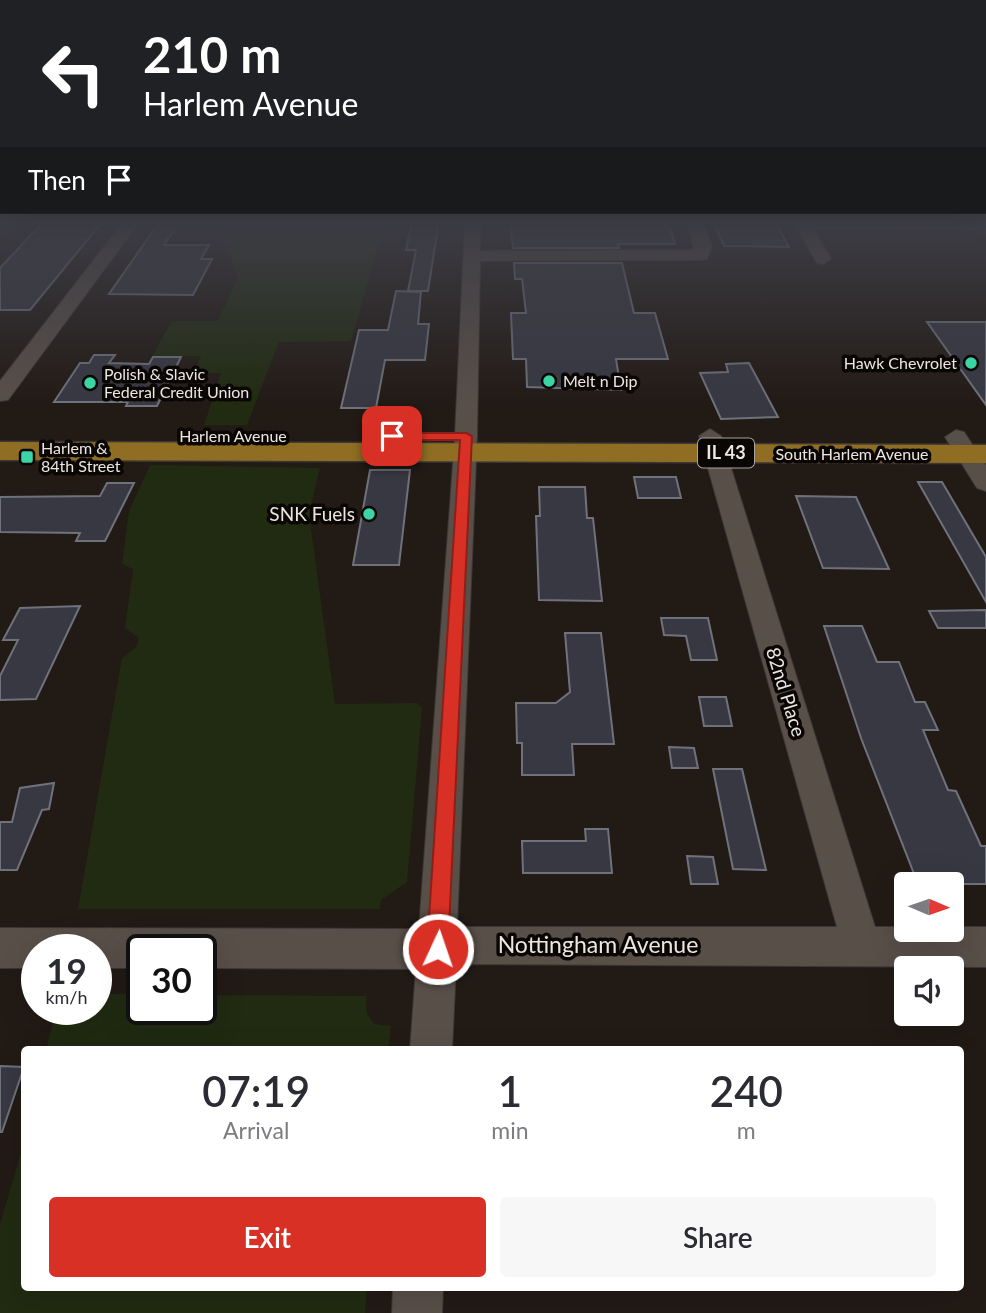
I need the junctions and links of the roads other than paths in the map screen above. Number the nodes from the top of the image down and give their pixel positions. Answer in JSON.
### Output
{"nodes":[{"id":1,"x":85,"y":282,"type":"edge"},
{"id":2,"x":472,"y":282,"type":"edge"},
{"id":3,"x":0,"y":395,"type":"edge"},
{"id":4,"x":0,"y":437,"type":"edge"},
{"id":5,"x":466,"y":445,"type":"junction"},
{"id":6,"x":713,"y":445,"type":"junction"},
{"id":7,"x":974,"y":446,"type":"edge"},
{"id":8,"x":0,"y":451,"type":"edge"},
{"id":9,"x":986,"y":483,"type":"edge"},
{"id":10,"x":862,"y":947,"type":"junction"},
{"id":11,"x":986,"y":947,"type":"edge"},
{"id":12,"x":0,"y":948,"type":"edge"},
{"id":13,"x":438,"y":949,"type":"junction"},
{"id":14,"x":431,"y":1046,"type":"edge"},
{"id":15,"x":418,"y":1291,"type":"edge"},
{"id":16,"x":417,"y":1313,"type":"edge"}],
"edges":[{"from":1,"to":3,"type":"street"},
{"from":2,"to":5,"type":"street"},
{"from":4,"to":5,"type":"main road","name":"Harlem Avenue","number":"IL 43"},
{"from":5,"to":6,"type":"main road","name":"South Harlem Avenue","number":"IL 43"},
{"from":5,"to":8,"type":"main road","name":"Harlem Avenue","number":"IL 43"},
{"from":5,"to":13,"type":"street"},
{"from":6,"to":7,"type":"main road","name":"South Harlem Avenue","number":"IL 43"},
{"from":6,"to":10,"type":"street","name":"82nd Place"},
{"from":7,"to":9,"type":"street"},
{"from":10,"to":11,"type":"street","name":"Nottingham Avenue"},
{"from":10,"to":13,"type":"street","name":"Nottingham Avenue"},
{"from":12,"to":13,"type":"street","name":"Nottingham Avenue"},
{"from":13,"to":14,"type":"street"},
{"from":15,"to":16,"type":"street"}]}
